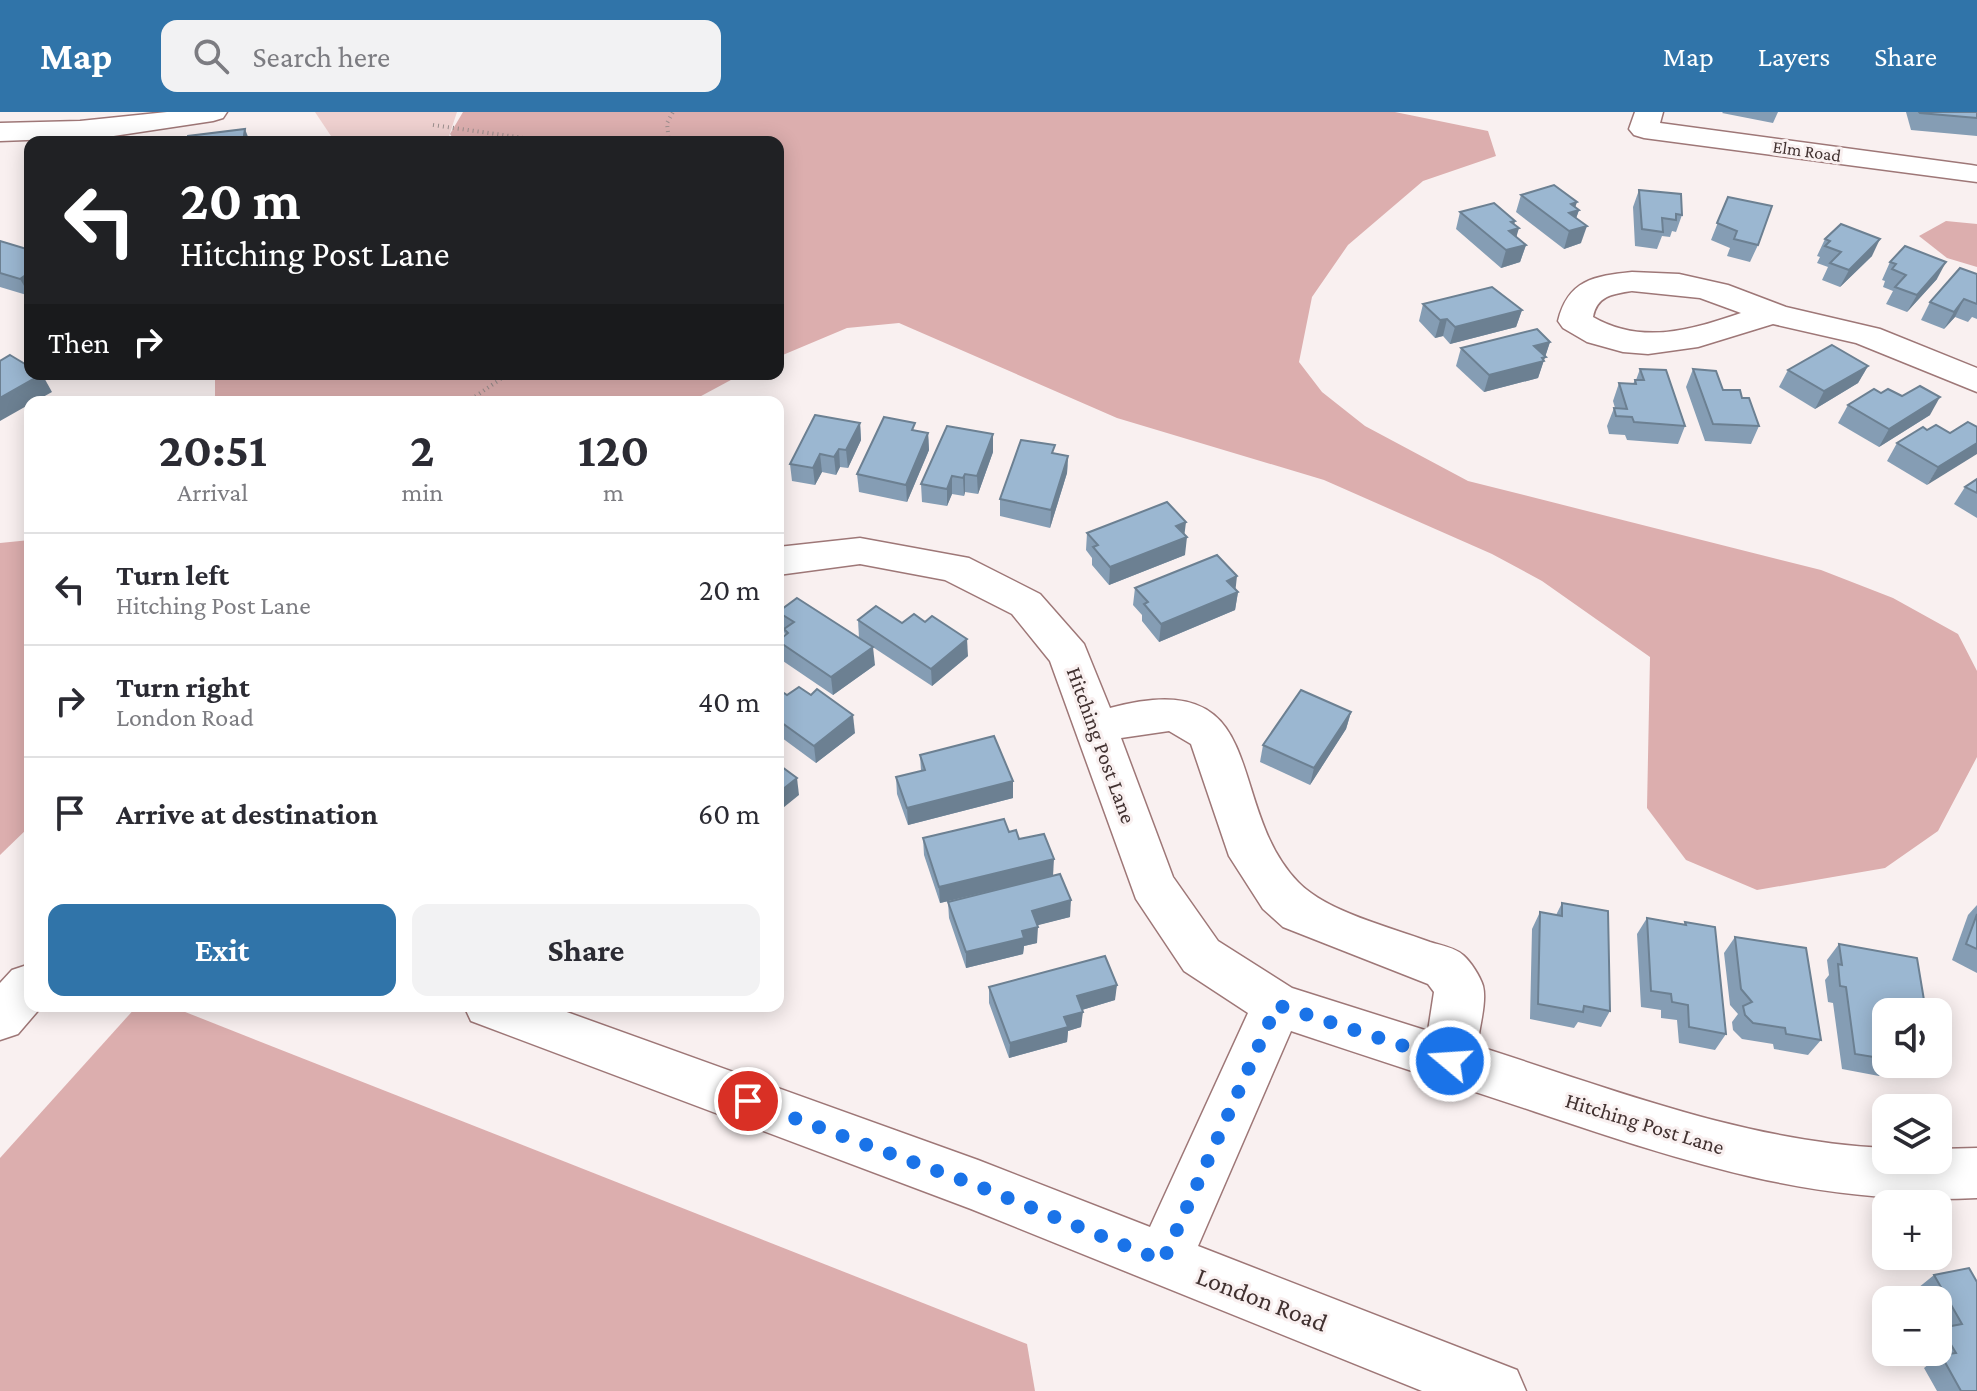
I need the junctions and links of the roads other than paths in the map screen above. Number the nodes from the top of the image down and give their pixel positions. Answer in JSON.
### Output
{"nodes":[{"id":1,"x":213,"y":112,"type":"edge"},
{"id":2,"x":1647,"y":120,"type":"edge"},
{"id":3,"x":0,"y":132,"type":"edge"},
{"id":4,"x":1971,"y":174,"type":"dead end"},
{"id":5,"x":1773,"y":313,"type":"junction"},
{"id":6,"x":1977,"y":381,"type":"edge"},
{"id":7,"x":784,"y":560,"type":"edge"},
{"id":8,"x":1096,"y":728,"type":"junction"},
{"id":9,"x":24,"y":992,"type":"edge"},
{"id":10,"x":1277,"y":1005,"type":"junction"},
{"id":11,"x":505,"y":1012,"type":"edge"},
{"id":12,"x":0,"y":1018,"type":"edge"},
{"id":13,"x":1450,"y":1061,"type":"junction"},
{"id":14,"x":1977,"y":1173,"type":"edge"},
{"id":15,"x":1163,"y":1261,"type":"junction"},
{"id":16,"x":1496,"y":1391,"type":"edge"}],
"edges":[{"from":1,"to":3,"type":"street"},
{"from":2,"to":4,"type":"street","name":"Elm Road"},
{"from":5,"to":5,"type":"street"},
{"from":5,"to":6,"type":"street"},
{"from":7,"to":8,"type":"street","name":"Hitching Post Lane"},
{"from":8,"to":10,"type":"street","name":"Hitching Post Lane"},
{"from":8,"to":13,"type":"street"},
{"from":9,"to":12,"type":"street"},
{"from":10,"to":13,"type":"street","name":"Hitching Post Lane"},
{"from":10,"to":15,"type":"street"},
{"from":11,"to":15,"type":"street","name":"London Road"},
{"from":13,"to":14,"type":"street","name":"Hitching Post Lane"},
{"from":15,"to":16,"type":"street","name":"London Road"}]}
